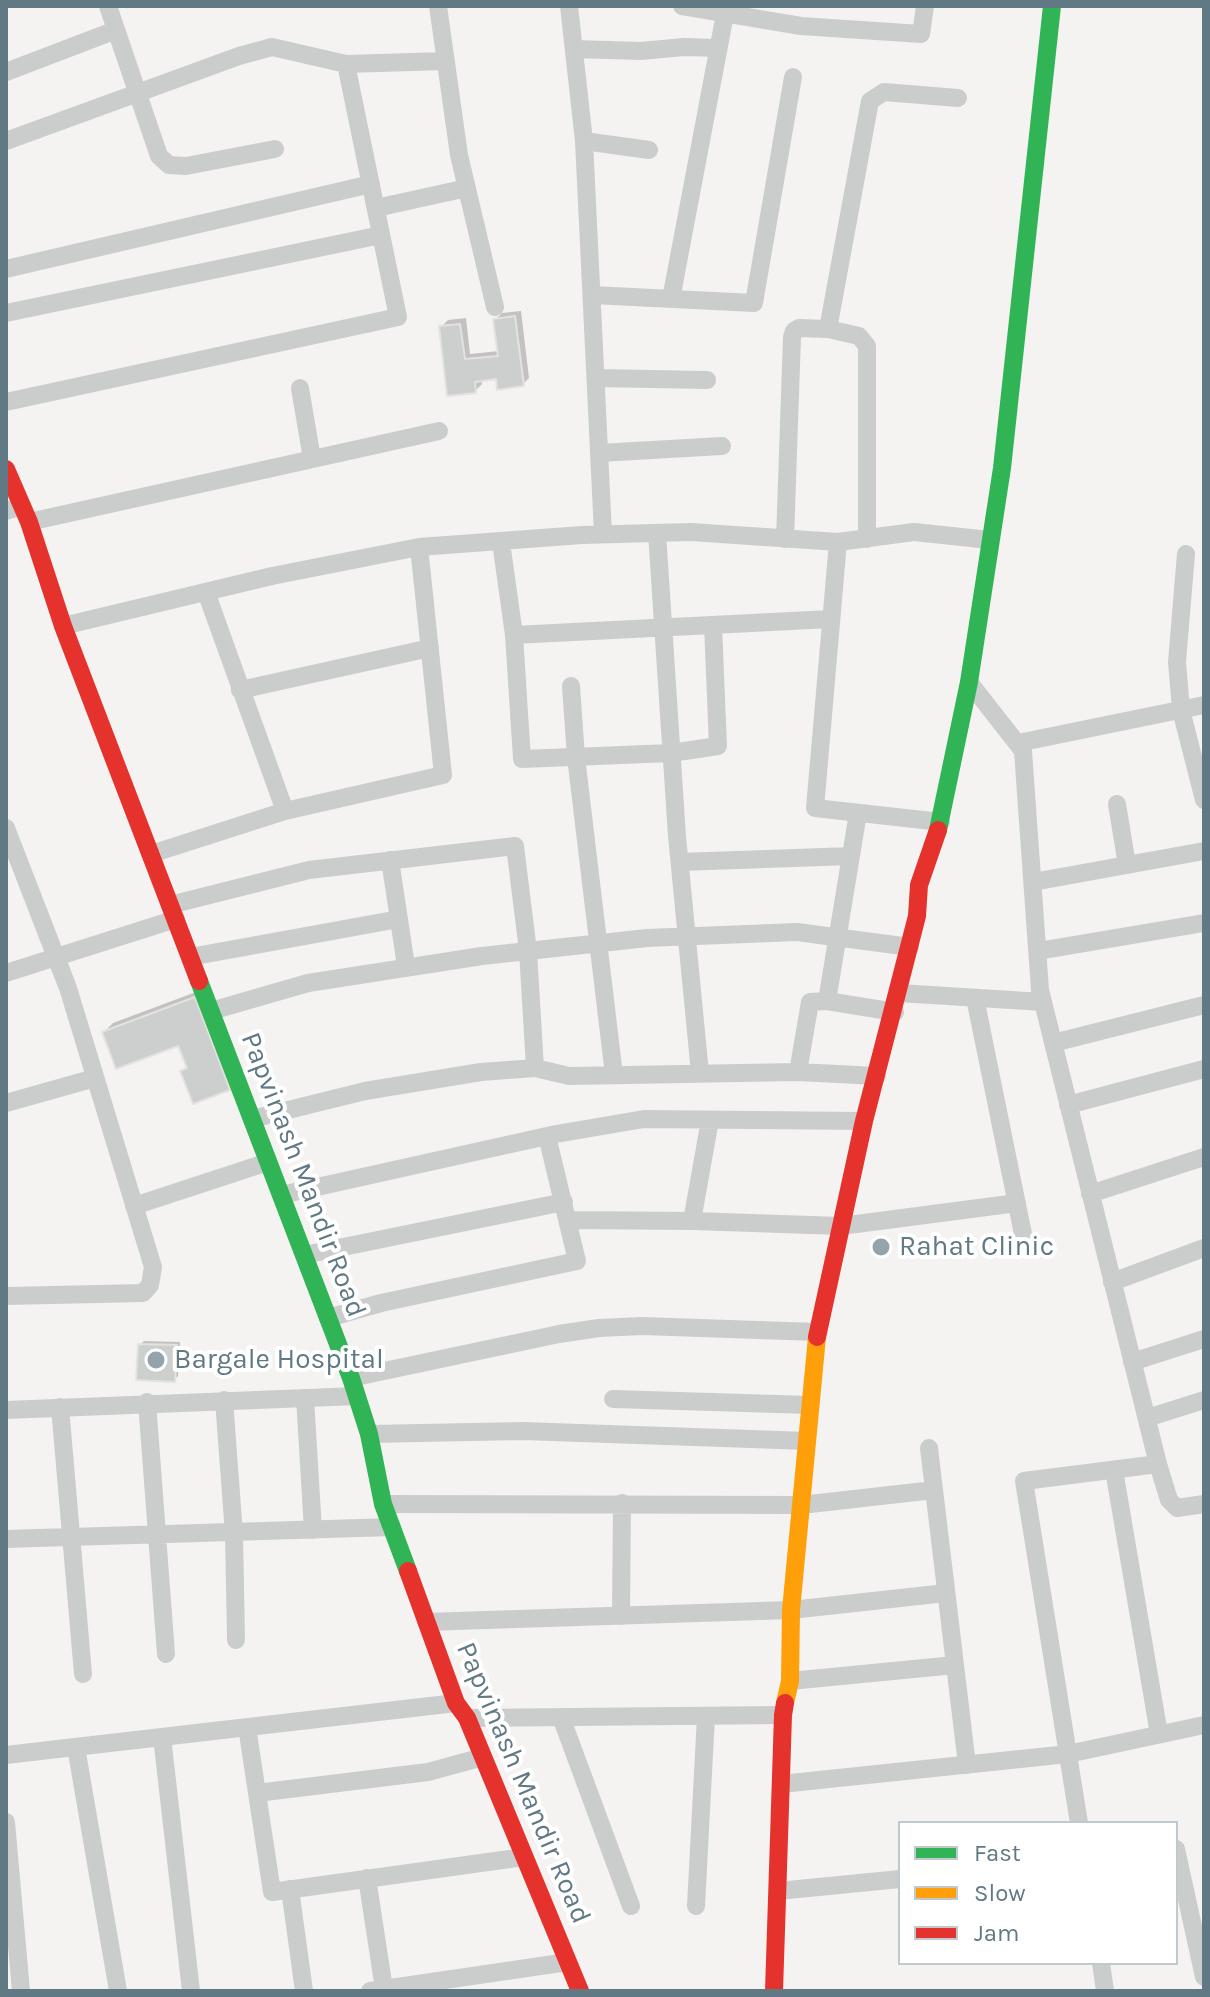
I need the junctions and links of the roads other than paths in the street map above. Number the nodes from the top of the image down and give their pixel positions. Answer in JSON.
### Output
{"nodes":[{"id":1,"x":108,"y":6,"type":"edge"},
{"id":2,"x":438,"y":6,"type":"edge"},
{"id":3,"x":569,"y":6,"type":"edge"},
{"id":4,"x":687,"y":6,"type":"edge"},
{"id":5,"x":925,"y":6,"type":"edge"},
{"id":6,"x":1052,"y":6,"type":"edge"},
{"id":7,"x":725,"y":14,"type":"junction"},
{"id":8,"x":789,"y":15,"type":"edge"},
{"id":9,"x":116,"y":30,"type":"junction"},
{"id":10,"x":718,"y":48,"type":"junction"},
{"id":11,"x":574,"y":49,"type":"junction"},
{"id":12,"x":445,"y":61,"type":"junction"},
{"id":13,"x":346,"y":64,"type":"junction"},
{"id":14,"x":6,"y":72,"type":"edge"},
{"id":15,"x":793,"y":77,"type":"dead end"},
{"id":16,"x":138,"y":92,"type":"junction"},
{"id":17,"x":958,"y":98,"type":"dead end"},
{"id":18,"x":6,"y":141,"type":"edge"},
{"id":19,"x":584,"y":141,"type":"junction"},
{"id":20,"x":275,"y":149,"type":"dead end"},
{"id":21,"x":649,"y":150,"type":"dead end"},
{"id":22,"x":371,"y":184,"type":"junction"},
{"id":23,"x":467,"y":188,"type":"junction"},
{"id":24,"x":376,"y":208,"type":"junction"},
{"id":25,"x":381,"y":235,"type":"junction"},
{"id":26,"x":6,"y":269,"type":"edge"},
{"id":27,"x":592,"y":295,"type":"junction"},
{"id":28,"x":671,"y":299,"type":"junction"},
{"id":29,"x":495,"y":307,"type":"dead end"},
{"id":30,"x":6,"y":313,"type":"edge"},
{"id":31,"x":828,"y":329,"type":"junction"},
{"id":32,"x":596,"y":378,"type":"junction"},
{"id":33,"x":707,"y":380,"type":"dead end"},
{"id":34,"x":300,"y":388,"type":"dead end"},
{"id":35,"x":6,"y":402,"type":"edge"},
{"id":36,"x":439,"y":431,"type":"dead end"},
{"id":37,"x":722,"y":446,"type":"dead end"},
{"id":38,"x":599,"y":453,"type":"junction"},
{"id":39,"x":312,"y":459,"type":"junction"},
{"id":40,"x":6,"y":469,"type":"edge"},
{"id":41,"x":19,"y":513,"type":"edge"},
{"id":42,"x":657,"y":533,"type":"junction"},
{"id":43,"x":603,"y":534,"type":"junction"},
{"id":44,"x":785,"y":539,"type":"junction"},
{"id":45,"x":867,"y":539,"type":"junction"},
{"id":46,"x":990,"y":540,"type":"junction"},
{"id":47,"x":501,"y":542,"type":"junction"},
{"id":48,"x":838,"y":542,"type":"junction"},
{"id":49,"x":419,"y":547,"type":"junction"},
{"id":50,"x":1186,"y":554,"type":"dead end"},
{"id":51,"x":206,"y":592,"type":"junction"},
{"id":52,"x":831,"y":619,"type":"junction"},
{"id":53,"x":713,"y":625,"type":"junction"},
{"id":54,"x":63,"y":626,"type":"junction"},
{"id":55,"x":663,"y":628,"type":"junction"},
{"id":56,"x":514,"y":635,"type":"junction"},
{"id":57,"x":430,"y":648,"type":"junction"},
{"id":58,"x":969,"y":682,"type":"junction"},
{"id":59,"x":571,"y":686,"type":"dead end"},
{"id":60,"x":240,"y":690,"type":"junction"},
{"id":61,"x":1204,"y":705,"type":"edge"},
{"id":62,"x":1181,"y":710,"type":"junction"},
{"id":63,"x":1018,"y":743,"type":"junction"},
{"id":64,"x":671,"y":753,"type":"junction"},
{"id":65,"x":576,"y":757,"type":"junction"},
{"id":66,"x":1204,"y":800,"type":"edge"},
{"id":67,"x":1117,"y":804,"type":"dead end"},
{"id":68,"x":285,"y":811,"type":"junction"},
{"id":69,"x":858,"y":813,"type":"junction"},
{"id":70,"x":941,"y":822,"type":"junction"},
{"id":71,"x":6,"y":828,"type":"edge"},
{"id":72,"x":9,"y":848,"type":"edge"},
{"id":73,"x":1204,"y":851,"type":"edge"},
{"id":74,"x":151,"y":854,"type":"junction"},
{"id":75,"x":851,"y":856,"type":"junction"},
{"id":76,"x":390,"y":860,"type":"junction"},
{"id":77,"x":680,"y":862,"type":"junction"},
{"id":78,"x":1127,"y":865,"type":"junction"},
{"id":79,"x":1033,"y":882,"type":"junction"},
{"id":80,"x":173,"y":912,"type":"junction"},
{"id":81,"x":399,"y":919,"type":"junction"},
{"id":82,"x":1204,"y":923,"type":"edge"},
{"id":83,"x":689,"y":936,"type":"junction"},
{"id":84,"x":838,"y":938,"type":"junction"},
{"id":85,"x":599,"y":943,"type":"junction"},
{"id":86,"x":910,"y":947,"type":"junction"},
{"id":87,"x":528,"y":951,"type":"junction"},
{"id":88,"x":1038,"y":951,"type":"junction"},
{"id":89,"x":56,"y":957,"type":"junction"},
{"id":90,"x":190,"y":957,"type":"junction"},
{"id":91,"x":406,"y":966,"type":"junction"},
{"id":92,"x":6,"y":973,"type":"edge"},
{"id":93,"x":975,"y":998,"type":"junction"},
{"id":94,"x":827,"y":1001,"type":"junction"},
{"id":95,"x":897,"y":1002,"type":"junction"},
{"id":96,"x":1043,"y":1002,"type":"junction"},
{"id":97,"x":1204,"y":1005,"type":"edge"},
{"id":98,"x":211,"y":1011,"type":"junction"},
{"id":99,"x":1053,"y":1043,"type":"junction"},
{"id":100,"x":535,"y":1068,"type":"junction"},
{"id":101,"x":1204,"y":1069,"type":"edge"},
{"id":102,"x":798,"y":1072,"type":"junction"},
{"id":103,"x":700,"y":1073,"type":"junction"},
{"id":104,"x":614,"y":1075,"type":"junction"},
{"id":105,"x":877,"y":1076,"type":"junction"},
{"id":106,"x":95,"y":1078,"type":"junction"},
{"id":107,"x":6,"y":1103,"type":"edge"},
{"id":108,"x":1068,"y":1105,"type":"junction"},
{"id":109,"x":252,"y":1119,"type":"junction"},
{"id":110,"x":710,"y":1120,"type":"junction"},
{"id":111,"x":864,"y":1121,"type":"junction"},
{"id":112,"x":547,"y":1136,"type":"junction"},
{"id":113,"x":1204,"y":1157,"type":"edge"},
{"id":114,"x":268,"y":1162,"type":"junction"},
{"id":115,"x":1090,"y":1194,"type":"junction"},
{"id":116,"x":281,"y":1195,"type":"junction"},
{"id":117,"x":1017,"y":1203,"type":"junction"},
{"id":118,"x":134,"y":1206,"type":"junction"},
{"id":119,"x":566,"y":1211,"type":"junction"},
{"id":120,"x":692,"y":1221,"type":"junction"},
{"id":121,"x":841,"y":1226,"type":"junction"},
{"id":122,"x":1024,"y":1239,"type":"dead end"},
{"id":123,"x":1204,"y":1248,"type":"edge"},
{"id":124,"x":304,"y":1255,"type":"junction"},
{"id":125,"x":1112,"y":1282,"type":"junction"},
{"id":126,"x":6,"y":1296,"type":"edge"},
{"id":127,"x":328,"y":1318,"type":"junction"},
{"id":128,"x":817,"y":1332,"type":"junction"},
{"id":129,"x":1204,"y":1339,"type":"edge"},
{"id":130,"x":1132,"y":1362,"type":"junction"},
{"id":131,"x":351,"y":1378,"type":"junction"},
{"id":132,"x":357,"y":1396,"type":"junction"},
{"id":133,"x":305,"y":1398,"type":"junction"},
{"id":134,"x":613,"y":1399,"type":"dead end"},
{"id":135,"x":224,"y":1400,"type":"junction"},
{"id":136,"x":1204,"y":1400,"type":"edge"},
{"id":137,"x":147,"y":1402,"type":"junction"},
{"id":138,"x":810,"y":1405,"type":"junction"},
{"id":139,"x":60,"y":1407,"type":"junction"},
{"id":140,"x":6,"y":1410,"type":"edge"},
{"id":141,"x":1147,"y":1418,"type":"junction"},
{"id":142,"x":369,"y":1434,"type":"junction"},
{"id":143,"x":807,"y":1441,"type":"junction"},
{"id":144,"x":929,"y":1448,"type":"dead end"},
{"id":145,"x":1158,"y":1464,"type":"junction"},
{"id":146,"x":1114,"y":1470,"type":"junction"},
{"id":147,"x":934,"y":1490,"type":"junction"},
{"id":148,"x":622,"y":1503,"type":"junction"},
{"id":149,"x":383,"y":1504,"type":"junction"},
{"id":150,"x":1204,"y":1504,"type":"edge"},
{"id":151,"x":801,"y":1505,"type":"junction"},
{"id":152,"x":392,"y":1527,"type":"junction"},
{"id":153,"x":313,"y":1530,"type":"junction"},
{"id":154,"x":234,"y":1534,"type":"junction"},
{"id":155,"x":157,"y":1536,"type":"junction"},
{"id":156,"x":6,"y":1539,"type":"edge"},
{"id":157,"x":72,"y":1539,"type":"junction"},
{"id":158,"x":946,"y":1593,"type":"junction"},
{"id":159,"x":791,"y":1610,"type":"junction"},
{"id":160,"x":621,"y":1616,"type":"junction"},
{"id":161,"x":426,"y":1622,"type":"junction"},
{"id":162,"x":236,"y":1640,"type":"dead end"},
{"id":163,"x":166,"y":1654,"type":"dead end"},
{"id":164,"x":955,"y":1665,"type":"junction"},
{"id":165,"x":83,"y":1674,"type":"dead end"},
{"id":166,"x":790,"y":1681,"type":"junction"},
{"id":167,"x":461,"y":1711,"type":"junction"},
{"id":168,"x":783,"y":1715,"type":"junction"},
{"id":169,"x":706,"y":1716,"type":"junction"},
{"id":170,"x":561,"y":1717,"type":"junction"},
{"id":171,"x":1204,"y":1725,"type":"edge"},
{"id":172,"x":247,"y":1727,"type":"junction"},
{"id":173,"x":1159,"y":1734,"type":"junction"},
{"id":174,"x":162,"y":1737,"type":"junction"},
{"id":175,"x":76,"y":1747,"type":"junction"},
{"id":176,"x":1068,"y":1754,"type":"junction"},
{"id":177,"x":6,"y":1755,"type":"edge"},
{"id":178,"x":483,"y":1757,"type":"junction"},
{"id":179,"x":967,"y":1765,"type":"junction"},
{"id":180,"x":781,"y":1784,"type":"junction"},
{"id":181,"x":257,"y":1793,"type":"junction"},
{"id":182,"x":1079,"y":1821,"type":"edge"},
{"id":183,"x":6,"y":1822,"type":"edge"},
{"id":184,"x":524,"y":1857,"type":"junction"},
{"id":185,"x":1178,"y":1858,"type":"edge"},
{"id":186,"x":367,"y":1878,"type":"junction"},
{"id":187,"x":898,"y":1879,"type":"edge"},
{"id":188,"x":290,"y":1889,"type":"junction"},
{"id":189,"x":778,"y":1891,"type":"junction"},
{"id":190,"x":631,"y":1906,"type":"dead end"},
{"id":191,"x":696,"y":1906,"type":"dead end"},
{"id":192,"x":568,"y":1962,"type":"junction"},
{"id":193,"x":1101,"y":1965,"type":"edge"},
{"id":194,"x":1204,"y":1977,"type":"edge"},
{"id":195,"x":440,"y":1986,"type":"edge"},
{"id":196,"x":377,"y":1990,"type":"edge"},
{"id":197,"x":21,"y":1991,"type":"edge"},
{"id":198,"x":118,"y":1991,"type":"edge"},
{"id":199,"x":191,"y":1991,"type":"edge"},
{"id":200,"x":304,"y":1991,"type":"edge"},
{"id":201,"x":580,"y":1991,"type":"edge"},
{"id":202,"x":774,"y":1991,"type":"edge"},
{"id":203,"x":1105,"y":1991,"type":"edge"}],
"edges":[{"from":1,"to":9,"type":"street"},
{"from":2,"to":12,"type":"street"},
{"from":3,"to":11,"type":"street"},
{"from":4,"to":7,"type":"street"},
{"from":5,"to":8,"type":"street"},
{"from":6,"to":46,"type":"street"},
{"from":7,"to":8,"type":"street"},
{"from":7,"to":10,"type":"street"},
{"from":9,"to":14,"type":"street"},
{"from":9,"to":16,"type":"street"},
{"from":10,"to":11,"type":"street"},
{"from":10,"to":28,"type":"street"},
{"from":11,"to":19,"type":"street"},
{"from":12,"to":13,"type":"street"},
{"from":12,"to":23,"type":"street"},
{"from":13,"to":16,"type":"street"},
{"from":13,"to":22,"type":"street"},
{"from":15,"to":28,"type":"street"},
{"from":16,"to":18,"type":"street"},
{"from":16,"to":20,"type":"street"},
{"from":17,"to":31,"type":"street"},
{"from":19,"to":21,"type":"street"},
{"from":19,"to":27,"type":"street"},
{"from":22,"to":24,"type":"street"},
{"from":22,"to":26,"type":"street"},
{"from":23,"to":24,"type":"street"},
{"from":23,"to":29,"type":"street"},
{"from":24,"to":25,"type":"street"},
{"from":25,"to":30,"type":"street"},
{"from":25,"to":35,"type":"street"},
{"from":27,"to":28,"type":"street"},
{"from":27,"to":32,"type":"street"},
{"from":31,"to":44,"type":"street"},
{"from":31,"to":45,"type":"street"},
{"from":32,"to":33,"type":"street"},
{"from":32,"to":38,"type":"street"},
{"from":34,"to":39,"type":"street"},
{"from":36,"to":39,"type":"street"},
{"from":37,"to":38,"type":"street"},
{"from":38,"to":43,"type":"street"},
{"from":39,"to":41,"type":"street"},
{"from":40,"to":41,"type":"street","name":"Papvinash Mandir Road"},
{"from":41,"to":54,"type":"street","name":"Papvinash Mandir Road"},
{"from":42,"to":43,"type":"street"},
{"from":42,"to":44,"type":"street"},
{"from":42,"to":55,"type":"street"},
{"from":43,"to":47,"type":"street"},
{"from":44,"to":48,"type":"street"},
{"from":45,"to":46,"type":"street"},
{"from":45,"to":48,"type":"street"},
{"from":46,"to":58,"type":"street"},
{"from":47,"to":49,"type":"street"},
{"from":47,"to":56,"type":"street"},
{"from":48,"to":52,"type":"street"},
{"from":49,"to":51,"type":"street"},
{"from":49,"to":57,"type":"street"},
{"from":50,"to":62,"type":"street"},
{"from":51,"to":54,"type":"street"},
{"from":51,"to":60,"type":"street"},
{"from":52,"to":53,"type":"street"},
{"from":52,"to":69,"type":"street"},
{"from":53,"to":55,"type":"street"},
{"from":53,"to":64,"type":"street"},
{"from":54,"to":74,"type":"street","name":"Papvinash Mandir Road"},
{"from":55,"to":56,"type":"street"},
{"from":55,"to":64,"type":"street"},
{"from":56,"to":65,"type":"street"},
{"from":57,"to":60,"type":"street"},
{"from":57,"to":68,"type":"street"},
{"from":58,"to":63,"type":"street"},
{"from":58,"to":70,"type":"street"},
{"from":59,"to":65,"type":"street"},
{"from":60,"to":68,"type":"street"},
{"from":61,"to":62,"type":"street"},
{"from":62,"to":63,"type":"street"},
{"from":62,"to":66,"type":"street"},
{"from":63,"to":79,"type":"street"},
{"from":64,"to":65,"type":"street"},
{"from":64,"to":77,"type":"street"},
{"from":65,"to":85,"type":"street"},
{"from":67,"to":78,"type":"street"},
{"from":68,"to":74,"type":"street"},
{"from":69,"to":70,"type":"street"},
{"from":69,"to":75,"type":"street"},
{"from":70,"to":86,"type":"street"},
{"from":71,"to":72,"type":"street"},
{"from":72,"to":89,"type":"street"},
{"from":73,"to":78,"type":"street"},
{"from":74,"to":80,"type":"street","name":"Papvinash Mandir Road"},
{"from":75,"to":77,"type":"street"},
{"from":75,"to":84,"type":"street"},
{"from":76,"to":80,"type":"street"},
{"from":76,"to":81,"type":"street"},
{"from":76,"to":87,"type":"street"},
{"from":77,"to":83,"type":"street"},
{"from":78,"to":79,"type":"street"},
{"from":79,"to":88,"type":"street"},
{"from":80,"to":89,"type":"street"},
{"from":80,"to":90,"type":"street","name":"Papvinash Mandir Road"},
{"from":81,"to":90,"type":"street"},
{"from":81,"to":91,"type":"street"},
{"from":82,"to":88,"type":"street"},
{"from":83,"to":84,"type":"street"},
{"from":83,"to":85,"type":"street"},
{"from":83,"to":103,"type":"street"},
{"from":84,"to":86,"type":"street"},
{"from":84,"to":94,"type":"street"},
{"from":85,"to":87,"type":"street"},
{"from":85,"to":104,"type":"street"},
{"from":86,"to":95,"type":"street"},
{"from":87,"to":91,"type":"street"},
{"from":87,"to":100,"type":"street"},
{"from":88,"to":96,"type":"street"},
{"from":89,"to":92,"type":"street"},
{"from":89,"to":106,"type":"street"},
{"from":90,"to":98,"type":"street","name":"Papvinash Mandir Road"},
{"from":91,"to":98,"type":"street"},
{"from":93,"to":95,"type":"street"},
{"from":93,"to":96,"type":"street"},
{"from":93,"to":117,"type":"street"},
{"from":94,"to":95,"type":"street"},
{"from":94,"to":102,"type":"street"},
{"from":95,"to":105,"type":"street"},
{"from":96,"to":99,"type":"street"},
{"from":97,"to":99,"type":"street"},
{"from":98,"to":109,"type":"street","name":"Papvinash Mandir Road"},
{"from":99,"to":108,"type":"street"},
{"from":100,"to":104,"type":"street"},
{"from":100,"to":109,"type":"street"},
{"from":101,"to":108,"type":"street"},
{"from":102,"to":103,"type":"street"},
{"from":102,"to":105,"type":"street"},
{"from":103,"to":104,"type":"street"},
{"from":105,"to":111,"type":"street"},
{"from":106,"to":107,"type":"street"},
{"from":106,"to":118,"type":"street"},
{"from":108,"to":115,"type":"street"},
{"from":109,"to":114,"type":"street","name":"Papvinash Mandir Road"},
{"from":110,"to":111,"type":"street"},
{"from":110,"to":112,"type":"street"},
{"from":110,"to":120,"type":"street"},
{"from":111,"to":121,"type":"street"},
{"from":112,"to":116,"type":"street"},
{"from":112,"to":119,"type":"street"},
{"from":113,"to":115,"type":"street"},
{"from":114,"to":116,"type":"street","name":"Papvinash Mandir Road"},
{"from":114,"to":118,"type":"street"},
{"from":115,"to":125,"type":"street"},
{"from":116,"to":124,"type":"street","name":"Papvinash Mandir Road"},
{"from":117,"to":121,"type":"street"},
{"from":117,"to":122,"type":"street"},
{"from":118,"to":126,"type":"street"},
{"from":119,"to":120,"type":"street"},
{"from":119,"to":124,"type":"street"},
{"from":119,"to":127,"type":"street"},
{"from":120,"to":121,"type":"street"},
{"from":121,"to":128,"type":"street"},
{"from":123,"to":125,"type":"street"},
{"from":124,"to":127,"type":"street","name":"Papvinash Mandir Road"},
{"from":125,"to":130,"type":"street"},
{"from":127,"to":131,"type":"street","name":"Papvinash Mandir Road"},
{"from":128,"to":131,"type":"street"},
{"from":128,"to":138,"type":"street"},
{"from":129,"to":130,"type":"street"},
{"from":130,"to":141,"type":"street"},
{"from":131,"to":132,"type":"street","name":"Papvinash Mandir Road"},
{"from":132,"to":133,"type":"street"},
{"from":132,"to":142,"type":"street","name":"Papvinash Mandir Road"},
{"from":133,"to":135,"type":"street"},
{"from":133,"to":153,"type":"street"},
{"from":134,"to":138,"type":"street"},
{"from":135,"to":137,"type":"street"},
{"from":135,"to":154,"type":"street"},
{"from":136,"to":141,"type":"street"},
{"from":137,"to":139,"type":"street"},
{"from":137,"to":155,"type":"street"},
{"from":138,"to":143,"type":"street"},
{"from":139,"to":140,"type":"street"},
{"from":139,"to":157,"type":"street"},
{"from":141,"to":145,"type":"street"},
{"from":142,"to":143,"type":"street"},
{"from":142,"to":149,"type":"street","name":"Papvinash Mandir Road"},
{"from":143,"to":151,"type":"street"},
{"from":144,"to":147,"type":"street"},
{"from":145,"to":146,"type":"street"},
{"from":145,"to":150,"type":"street"},
{"from":146,"to":173,"type":"street"},
{"from":146,"to":176,"type":"street"},
{"from":147,"to":151,"type":"street"},
{"from":147,"to":158,"type":"street"},
{"from":148,"to":149,"type":"street"},
{"from":148,"to":151,"type":"street"},
{"from":148,"to":160,"type":"street"},
{"from":149,"to":152,"type":"street","name":"Papvinash Mandir Road"},
{"from":151,"to":159,"type":"street"},
{"from":152,"to":153,"type":"street"},
{"from":152,"to":161,"type":"street","name":"Papvinash Mandir Road"},
{"from":153,"to":154,"type":"street"},
{"from":154,"to":155,"type":"street"},
{"from":154,"to":162,"type":"street"},
{"from":155,"to":157,"type":"street"},
{"from":155,"to":163,"type":"street"},
{"from":156,"to":157,"type":"street"},
{"from":157,"to":165,"type":"street"},
{"from":158,"to":159,"type":"street"},
{"from":158,"to":164,"type":"street"},
{"from":159,"to":160,"type":"street"},
{"from":159,"to":166,"type":"street"},
{"from":160,"to":161,"type":"street"},
{"from":161,"to":167,"type":"street","name":"Papvinash Mandir Road"},
{"from":164,"to":166,"type":"street"},
{"from":164,"to":179,"type":"street"},
{"from":166,"to":168,"type":"street"},
{"from":167,"to":170,"type":"street"},
{"from":167,"to":172,"type":"street"},
{"from":167,"to":178,"type":"street","name":"Papvinash Mandir Road"},
{"from":168,"to":169,"type":"street"},
{"from":168,"to":180,"type":"street"},
{"from":169,"to":170,"type":"street"},
{"from":169,"to":191,"type":"street"},
{"from":170,"to":190,"type":"street"},
{"from":171,"to":173,"type":"street"},
{"from":172,"to":174,"type":"street"},
{"from":172,"to":181,"type":"street"},
{"from":173,"to":176,"type":"street"},
{"from":174,"to":175,"type":"street"},
{"from":174,"to":199,"type":"street"},
{"from":175,"to":177,"type":"street"},
{"from":175,"to":198,"type":"street"},
{"from":176,"to":179,"type":"street"},
{"from":176,"to":182,"type":"street"},
{"from":178,"to":181,"type":"street"},
{"from":178,"to":184,"type":"street","name":"Papvinash Mandir Road"},
{"from":179,"to":180,"type":"street"},
{"from":180,"to":189,"type":"street"},
{"from":181,"to":188,"type":"street"},
{"from":183,"to":197,"type":"street"},
{"from":184,"to":186,"type":"street"},
{"from":184,"to":192,"type":"street","name":"Papvinash Mandir Road"},
{"from":185,"to":194,"type":"street"},
{"from":186,"to":188,"type":"street"},
{"from":186,"to":196,"type":"street"},
{"from":187,"to":189,"type":"street"},
{"from":188,"to":200,"type":"street"},
{"from":189,"to":202,"type":"street"},
{"from":192,"to":195,"type":"street"},
{"from":192,"to":201,"type":"street","name":"Papvinash Mandir Road"},
{"from":193,"to":203,"type":"street"},
{"from":195,"to":196,"type":"street"}]}
